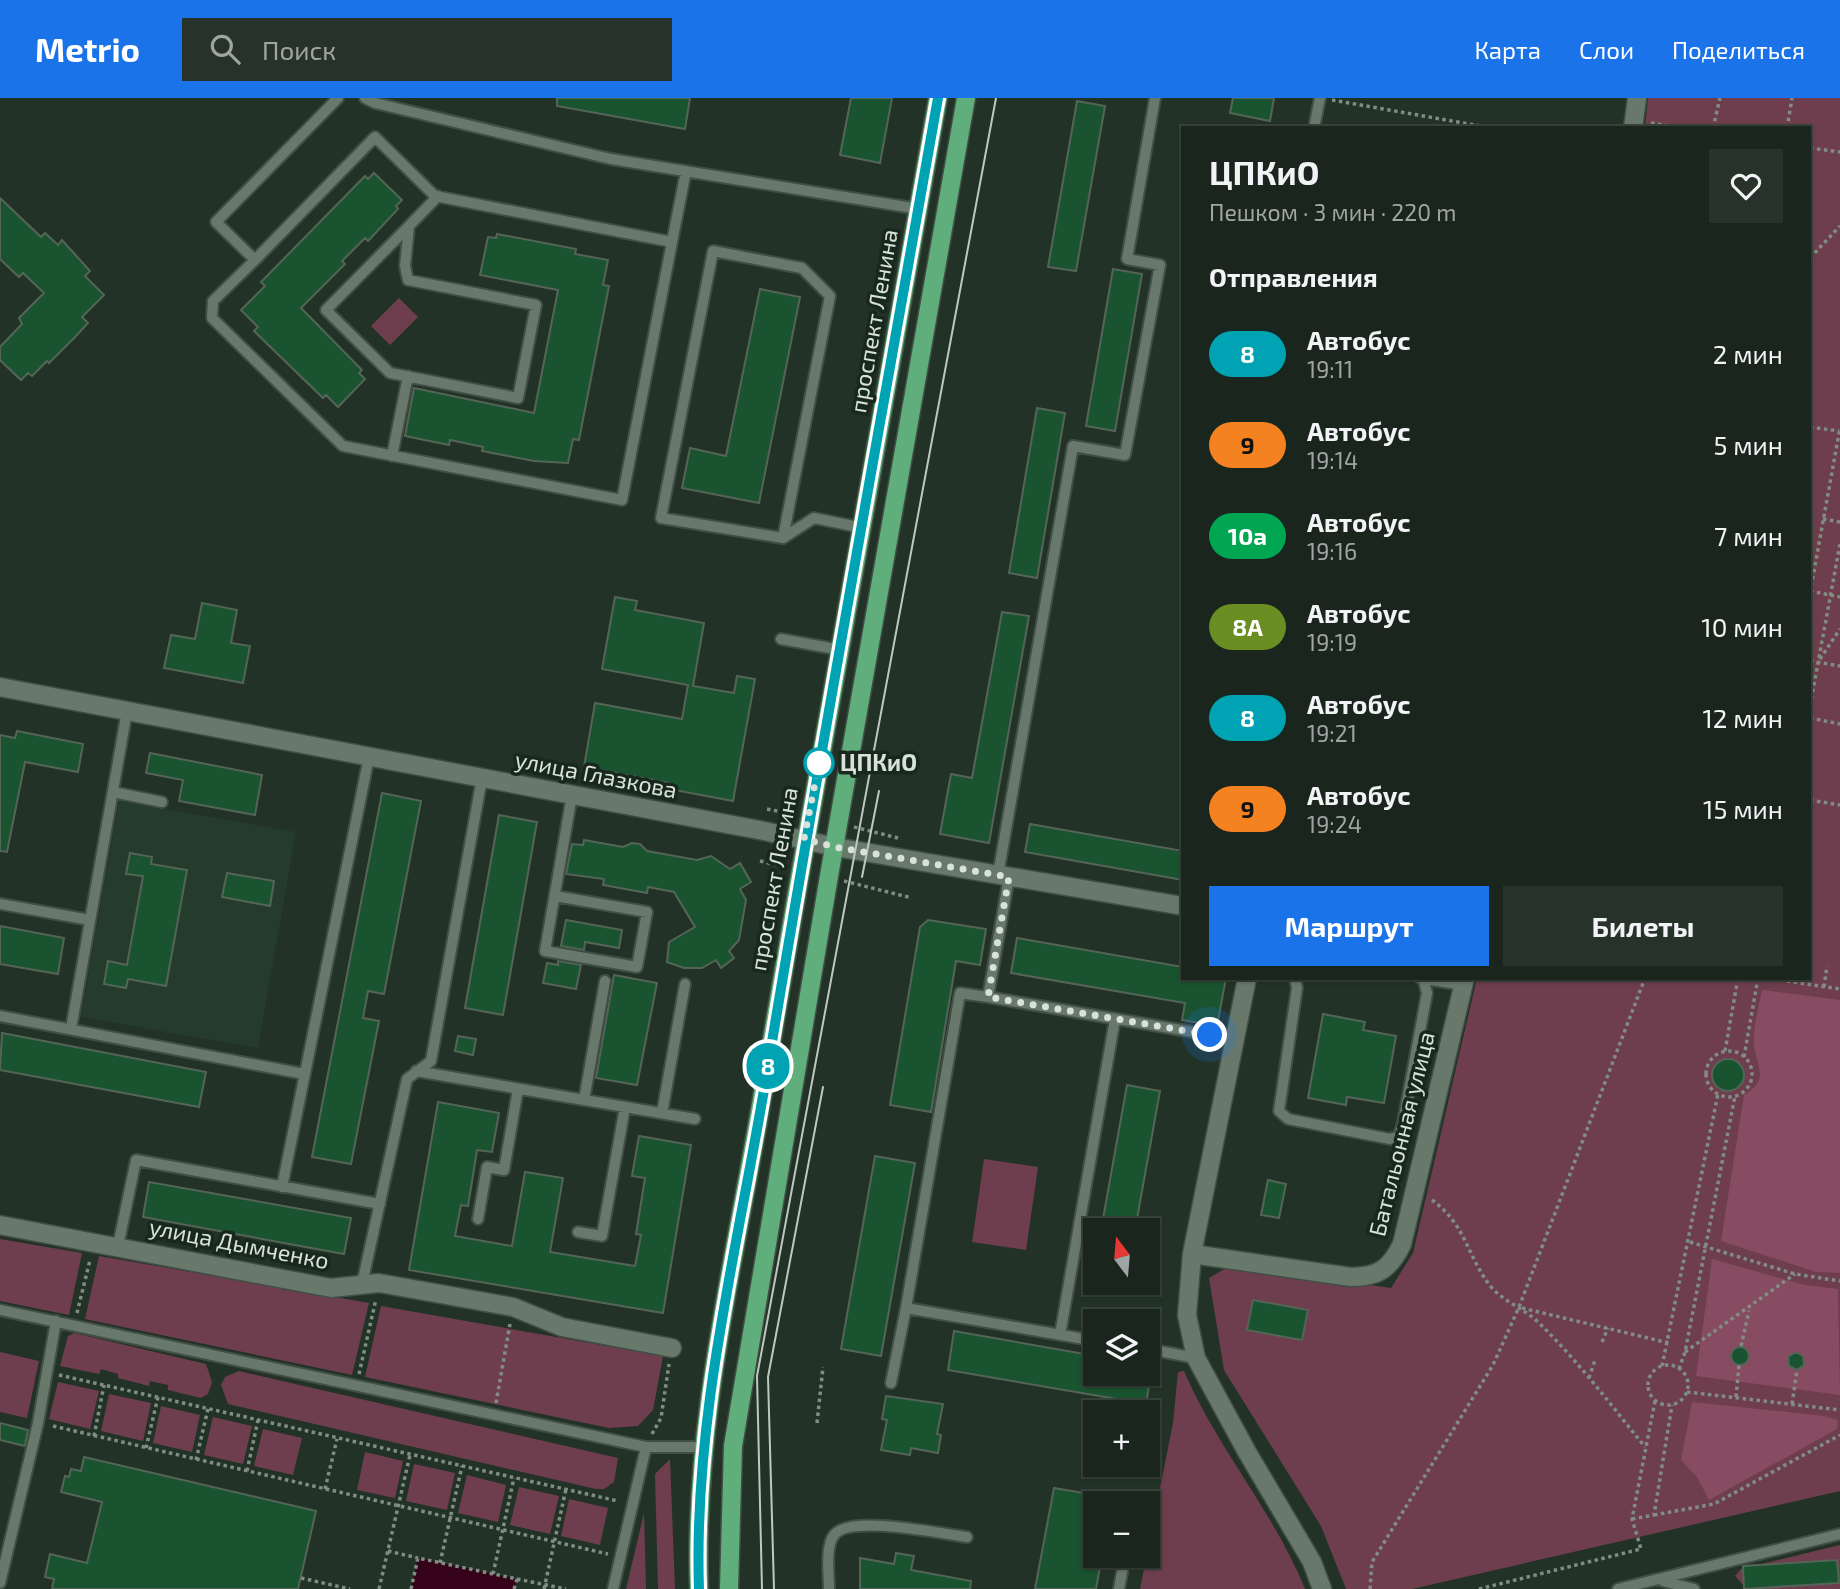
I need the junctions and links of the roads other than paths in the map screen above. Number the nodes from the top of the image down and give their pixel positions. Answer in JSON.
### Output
{"nodes":[{"id":1,"x":338,"y":98,"type":"edge"},
{"id":2,"x":365,"y":98,"type":"edge"},
{"id":3,"x":938,"y":98,"type":"edge"},
{"id":4,"x":966,"y":98,"type":"edge"},
{"id":5,"x":1155,"y":98,"type":"edge"},
{"id":6,"x":1320,"y":98,"type":"edge"},
{"id":7,"x":1637,"y":98,"type":"edge"},
{"id":8,"x":1634,"y":124,"type":"edge"},
{"id":9,"x":1314,"y":126,"type":"edge"},
{"id":10,"x":686,"y":171,"type":"junction"},
{"id":11,"x":438,"y":196,"type":"junction"},
{"id":12,"x":919,"y":209,"type":"junction"},
{"id":13,"x":409,"y":226,"type":"junction"},
{"id":14,"x":673,"y":242,"type":"junction"},
{"id":15,"x":255,"y":260,"type":"junction"},
{"id":16,"x":408,"y":376,"type":"junction"},
{"id":17,"x":392,"y":456,"type":"junction"},
{"id":18,"x":863,"y":528,"type":"junction"},
{"id":19,"x":783,"y":538,"type":"junction"},
{"id":20,"x":781,"y":639,"type":"dead end"},
{"id":21,"x":841,"y":650,"type":"junction"},
{"id":22,"x":0,"y":687,"type":"edge"},
{"id":23,"x":127,"y":711,"type":"junction"},
{"id":24,"x":369,"y":757,"type":"junction"},
{"id":25,"x":481,"y":778,"type":"junction"},
{"id":26,"x":113,"y":792,"type":"junction"},
{"id":27,"x":572,"y":795,"type":"junction"},
{"id":28,"x":162,"y":802,"type":"dead end"},
{"id":29,"x":804,"y":839,"type":"junction"},
{"id":30,"x":835,"y":847,"type":"junction"},
{"id":31,"x":1004,"y":876,"type":"junction"},
{"id":32,"x":555,"y":897,"type":"junction"},
{"id":33,"x":0,"y":904,"type":"edge"},
{"id":34,"x":1181,"y":906,"type":"edge"},
{"id":35,"x":90,"y":920,"type":"junction"},
{"id":36,"x":1247,"y":980,"type":"edge"},
{"id":37,"x":1295,"y":980,"type":"edge"},
{"id":38,"x":1423,"y":980,"type":"edge"},
{"id":39,"x":1443,"y":980,"type":"edge"},
{"id":40,"x":605,"y":981,"type":"dead end"},
{"id":41,"x":1464,"y":982,"type":"edge"},
{"id":42,"x":685,"y":985,"type":"dead end"},
{"id":43,"x":988,"y":997,"type":"junction"},
{"id":44,"x":0,"y":1016,"type":"edge"},
{"id":45,"x":1115,"y":1019,"type":"junction"},
{"id":46,"x":71,"y":1029,"type":"junction"},
{"id":47,"x":1234,"y":1039,"type":"junction"},
{"id":48,"x":416,"y":1071,"type":"junction"},
{"id":49,"x":304,"y":1074,"type":"junction"},
{"id":50,"x":518,"y":1089,"type":"junction"},
{"id":51,"x":584,"y":1100,"type":"junction"},
{"id":52,"x":625,"y":1107,"type":"junction"},
{"id":53,"x":662,"y":1113,"type":"junction"},
{"id":54,"x":695,"y":1119,"type":"dead end"},
{"id":55,"x":282,"y":1187,"type":"junction"},
{"id":56,"x":380,"y":1204,"type":"junction"},
{"id":57,"x":478,"y":1219,"type":"dead end"},
{"id":58,"x":0,"y":1225,"type":"edge"},
{"id":59,"x":578,"y":1232,"type":"dead end"},
{"id":60,"x":118,"y":1246,"type":"junction"},
{"id":61,"x":1192,"y":1254,"type":"junction"},
{"id":62,"x":370,"y":1284,"type":"junction"},
{"id":63,"x":906,"y":1308,"type":"junction"},
{"id":64,"x":0,"y":1310,"type":"edge"},
{"id":65,"x":56,"y":1321,"type":"junction"},
{"id":66,"x":1060,"y":1335,"type":"junction"},
{"id":67,"x":1083,"y":1339,"type":"edge"},
{"id":68,"x":672,"y":1348,"type":"road end"},
{"id":69,"x":1160,"y":1351,"type":"edge"},
{"id":70,"x":1196,"y":1358,"type":"junction"},
{"id":71,"x":891,"y":1383,"type":"dead end"},
{"id":72,"x":646,"y":1447,"type":"junction"},
{"id":73,"x":703,"y":1447,"type":"junction"},
{"id":74,"x":1840,"y":1534,"type":"edge"},
{"id":75,"x":967,"y":1537,"type":"dead end"},
{"id":76,"x":1123,"y":1568,"type":"edge"},
{"id":77,"x":1654,"y":1580,"type":"junction"},
{"id":78,"x":0,"y":1583,"type":"edge"},
{"id":79,"x":613,"y":1589,"type":"edge"},
{"id":80,"x":699,"y":1589,"type":"edge"},
{"id":81,"x":729,"y":1589,"type":"edge"},
{"id":82,"x":829,"y":1589,"type":"edge"},
{"id":83,"x":1119,"y":1589,"type":"edge"},
{"id":84,"x":1322,"y":1589,"type":"edge"},
{"id":85,"x":1618,"y":1589,"type":"edge"},
{"id":86,"x":1694,"y":1589,"type":"edge"}],
"edges":[{"from":1,"to":15,"type":"lane"},
{"from":2,"to":10,"type":"lane"},
{"from":3,"to":12,"type":"main road","name":"проспект Ленина"},
{"from":4,"to":30,"type":"main road"},
{"from":5,"to":31,"type":"lane"},
{"from":6,"to":9,"type":"lane"},
{"from":7,"to":8,"type":"street"},
{"from":10,"to":12,"type":"lane"},
{"from":10,"to":14,"type":"lane"},
{"from":11,"to":13,"type":"lane"},
{"from":11,"to":14,"type":"lane"},
{"from":11,"to":15,"type":"lane"},
{"from":12,"to":18,"type":"main road","name":"проспект Ленина"},
{"from":13,"to":16,"type":"lane"},
{"from":13,"to":16,"type":"lane"},
{"from":14,"to":17,"type":"lane"},
{"from":15,"to":17,"type":"lane"},
{"from":16,"to":17,"type":"lane"},
{"from":18,"to":19,"type":"lane"},
{"from":18,"to":21,"type":"main road","name":"проспект Ленина"},
{"from":19,"to":19,"type":"lane"},
{"from":20,"to":21,"type":"lane"},
{"from":21,"to":29,"type":"main road","name":"проспект Ленина"},
{"from":22,"to":23,"type":"street","name":"улица Глазкова"},
{"from":23,"to":24,"type":"street","name":"улица Глазкова"},
{"from":23,"to":26,"type":"lane"},
{"from":24,"to":25,"type":"street","name":"улица Глазкова"},
{"from":24,"to":49,"type":"lane"},
{"from":25,"to":27,"type":"street","name":"улица Глазкова"},
{"from":25,"to":48,"type":"lane"},
{"from":26,"to":28,"type":"lane"},
{"from":26,"to":35,"type":"lane"},
{"from":27,"to":29,"type":"street","name":"улица Глазкова"},
{"from":27,"to":32,"type":"lane"},
{"from":29,"to":30,"type":"street","name":"улица Глазкова"},
{"from":29,"to":73,"type":"main road","name":"проспект Ленина"},
{"from":30,"to":31,"type":"street","name":"улица Глазкова"},
{"from":30,"to":81,"type":"main road"},
{"from":31,"to":34,"type":"street","name":"улица Глазкова"},
{"from":31,"to":43,"type":"lane"},
{"from":32,"to":32,"type":"lane"},
{"from":33,"to":35,"type":"lane"},
{"from":35,"to":46,"type":"lane"},
{"from":36,"to":47,"type":"street"},
{"from":37,"to":38,"type":"lane"},
{"from":39,"to":41,"type":"lane"},
{"from":40,"to":51,"type":"lane"},
{"from":41,"to":61,"type":"street","name":"Батальонная улица"},
{"from":42,"to":53,"type":"lane"},
{"from":43,"to":45,"type":"lane"},
{"from":43,"to":63,"type":"lane"},
{"from":44,"to":46,"type":"lane"},
{"from":45,"to":47,"type":"lane"},
{"from":45,"to":66,"type":"lane"},
{"from":46,"to":49,"type":"lane"},
{"from":47,"to":61,"type":"street"},
{"from":48,"to":50,"type":"lane"},
{"from":48,"to":56,"type":"lane"},
{"from":49,"to":55,"type":"lane"},
{"from":50,"to":51,"type":"lane"},
{"from":50,"to":57,"type":"lane"},
{"from":51,"to":52,"type":"lane"},
{"from":52,"to":53,"type":"lane"},
{"from":52,"to":59,"type":"lane"},
{"from":53,"to":54,"type":"lane"},
{"from":55,"to":56,"type":"lane"},
{"from":55,"to":60,"type":"lane"},
{"from":56,"to":62,"type":"lane"},
{"from":58,"to":60,"type":"street","name":"улица Дымченко"},
{"from":60,"to":62,"type":"street","name":"улица Дымченко"},
{"from":61,"to":70,"type":"street"},
{"from":62,"to":68,"type":"street","name":"улица Дымченко"},
{"from":63,"to":66,"type":"lane"},
{"from":63,"to":71,"type":"lane"},
{"from":64,"to":65,"type":"lane"},
{"from":65,"to":72,"type":"lane"},
{"from":65,"to":78,"type":"lane"},
{"from":66,"to":67,"type":"lane"},
{"from":69,"to":70,"type":"lane"},
{"from":70,"to":84,"type":"street"},
{"from":72,"to":73,"type":"lane"},
{"from":72,"to":79,"type":"lane"},
{"from":73,"to":80,"type":"main road","name":"проспект Ленина"},
{"from":74,"to":77,"type":"lane"},
{"from":75,"to":82,"type":"lane"},
{"from":76,"to":83,"type":"lane"},
{"from":77,"to":85,"type":"lane"},
{"from":77,"to":86,"type":"lane"}]}
